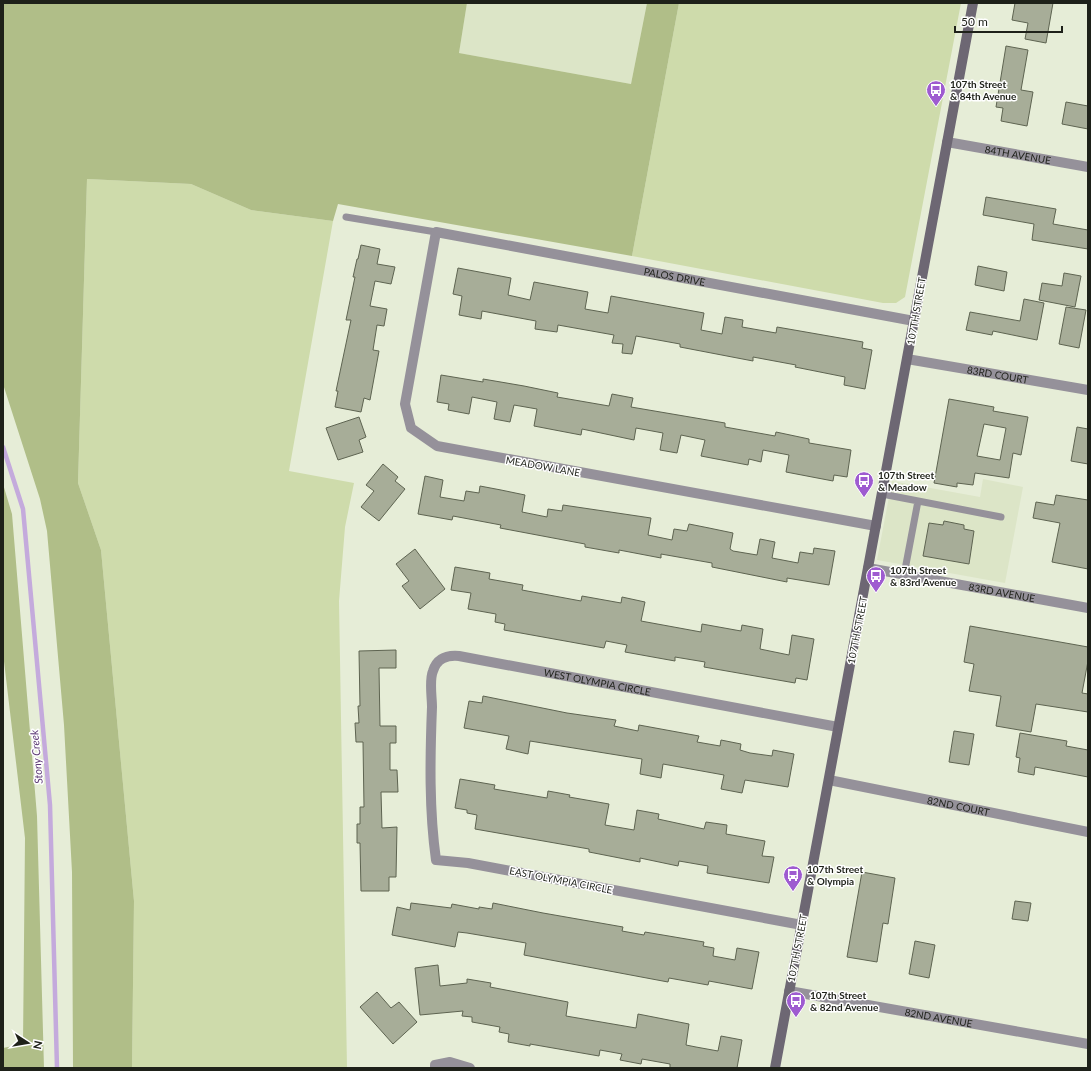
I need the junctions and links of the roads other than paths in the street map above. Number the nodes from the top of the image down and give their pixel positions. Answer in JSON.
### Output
{"nodes":[{"id":1,"x":973,"y":3,"type":"edge"},
{"id":2,"x":948,"y":142,"type":"junction"},
{"id":3,"x":1088,"y":167,"type":"edge"},
{"id":4,"x":346,"y":217,"type":"dead end"},
{"id":5,"x":436,"y":232,"type":"junction"},
{"id":6,"x":914,"y":322,"type":"junction"},
{"id":7,"x":907,"y":359,"type":"junction"},
{"id":8,"x":1088,"y":390,"type":"edge"},
{"id":9,"x":882,"y":494,"type":"junction"},
{"id":10,"x":918,"y":500,"type":"junction"},
{"id":11,"x":1001,"y":516,"type":"dead end"},
{"id":12,"x":876,"y":526,"type":"junction"},
{"id":13,"x":868,"y":568,"type":"junction"},
{"id":14,"x":904,"y":574,"type":"junction"},
{"id":15,"x":1088,"y":608,"type":"edge"},
{"id":16,"x":838,"y":727,"type":"junction"},
{"id":17,"x":431,"y":742,"type":"joint"},
{"id":18,"x":829,"y":780,"type":"junction"},
{"id":19,"x":1088,"y":832,"type":"edge"},
{"id":20,"x":802,"y":925,"type":"junction"},
{"id":21,"x":789,"y":991,"type":"junction"},
{"id":22,"x":1088,"y":1044,"type":"edge"},
{"id":23,"x":435,"y":1068,"type":"edge"},
{"id":24,"x":470,"y":1068,"type":"edge"},
{"id":25,"x":775,"y":1068,"type":"edge"}],
"edges":[{"from":1,"to":2,"type":"street","name":"107TH STREET"},
{"from":2,"to":3,"type":"street","name":"84TH AVENUE"},
{"from":2,"to":6,"type":"street","name":"107TH STREET"},
{"from":4,"to":5,"type":"lane"},
{"from":5,"to":6,"type":"street","name":"PALOS DRIVE"},
{"from":5,"to":12,"type":"street","name":"MEADOW LANE"},
{"from":6,"to":7,"type":"street","name":"107TH STREET"},
{"from":7,"to":8,"type":"street","name":"83RD COURT"},
{"from":7,"to":9,"type":"street","name":"107TH STREET"},
{"from":9,"to":10,"type":"lane"},
{"from":9,"to":12,"type":"street","name":"107TH STREET"},
{"from":10,"to":11,"type":"lane"},
{"from":10,"to":14,"type":"lane"},
{"from":12,"to":13,"type":"street","name":"107TH STREET"},
{"from":13,"to":14,"type":"street","name":"83RD AVENUE"},
{"from":13,"to":16,"type":"street","name":"107TH STREET"},
{"from":14,"to":15,"type":"street","name":"83RD AVENUE"},
{"from":16,"to":17,"type":"street","name":"WEST OLYMPIA CIRCLE"},
{"from":16,"to":18,"type":"street","name":"107TH STREET"},
{"from":17,"to":20,"type":"street","name":"EAST OLYMPIA CIRCLE"},
{"from":18,"to":19,"type":"street","name":"82ND COURT"},
{"from":18,"to":20,"type":"street","name":"107TH STREET"},
{"from":20,"to":21,"type":"street","name":"107TH STREET"},
{"from":21,"to":22,"type":"street","name":"82ND AVENUE"},
{"from":21,"to":25,"type":"street","name":"107TH STREET"},
{"from":23,"to":24,"type":"street"}]}
